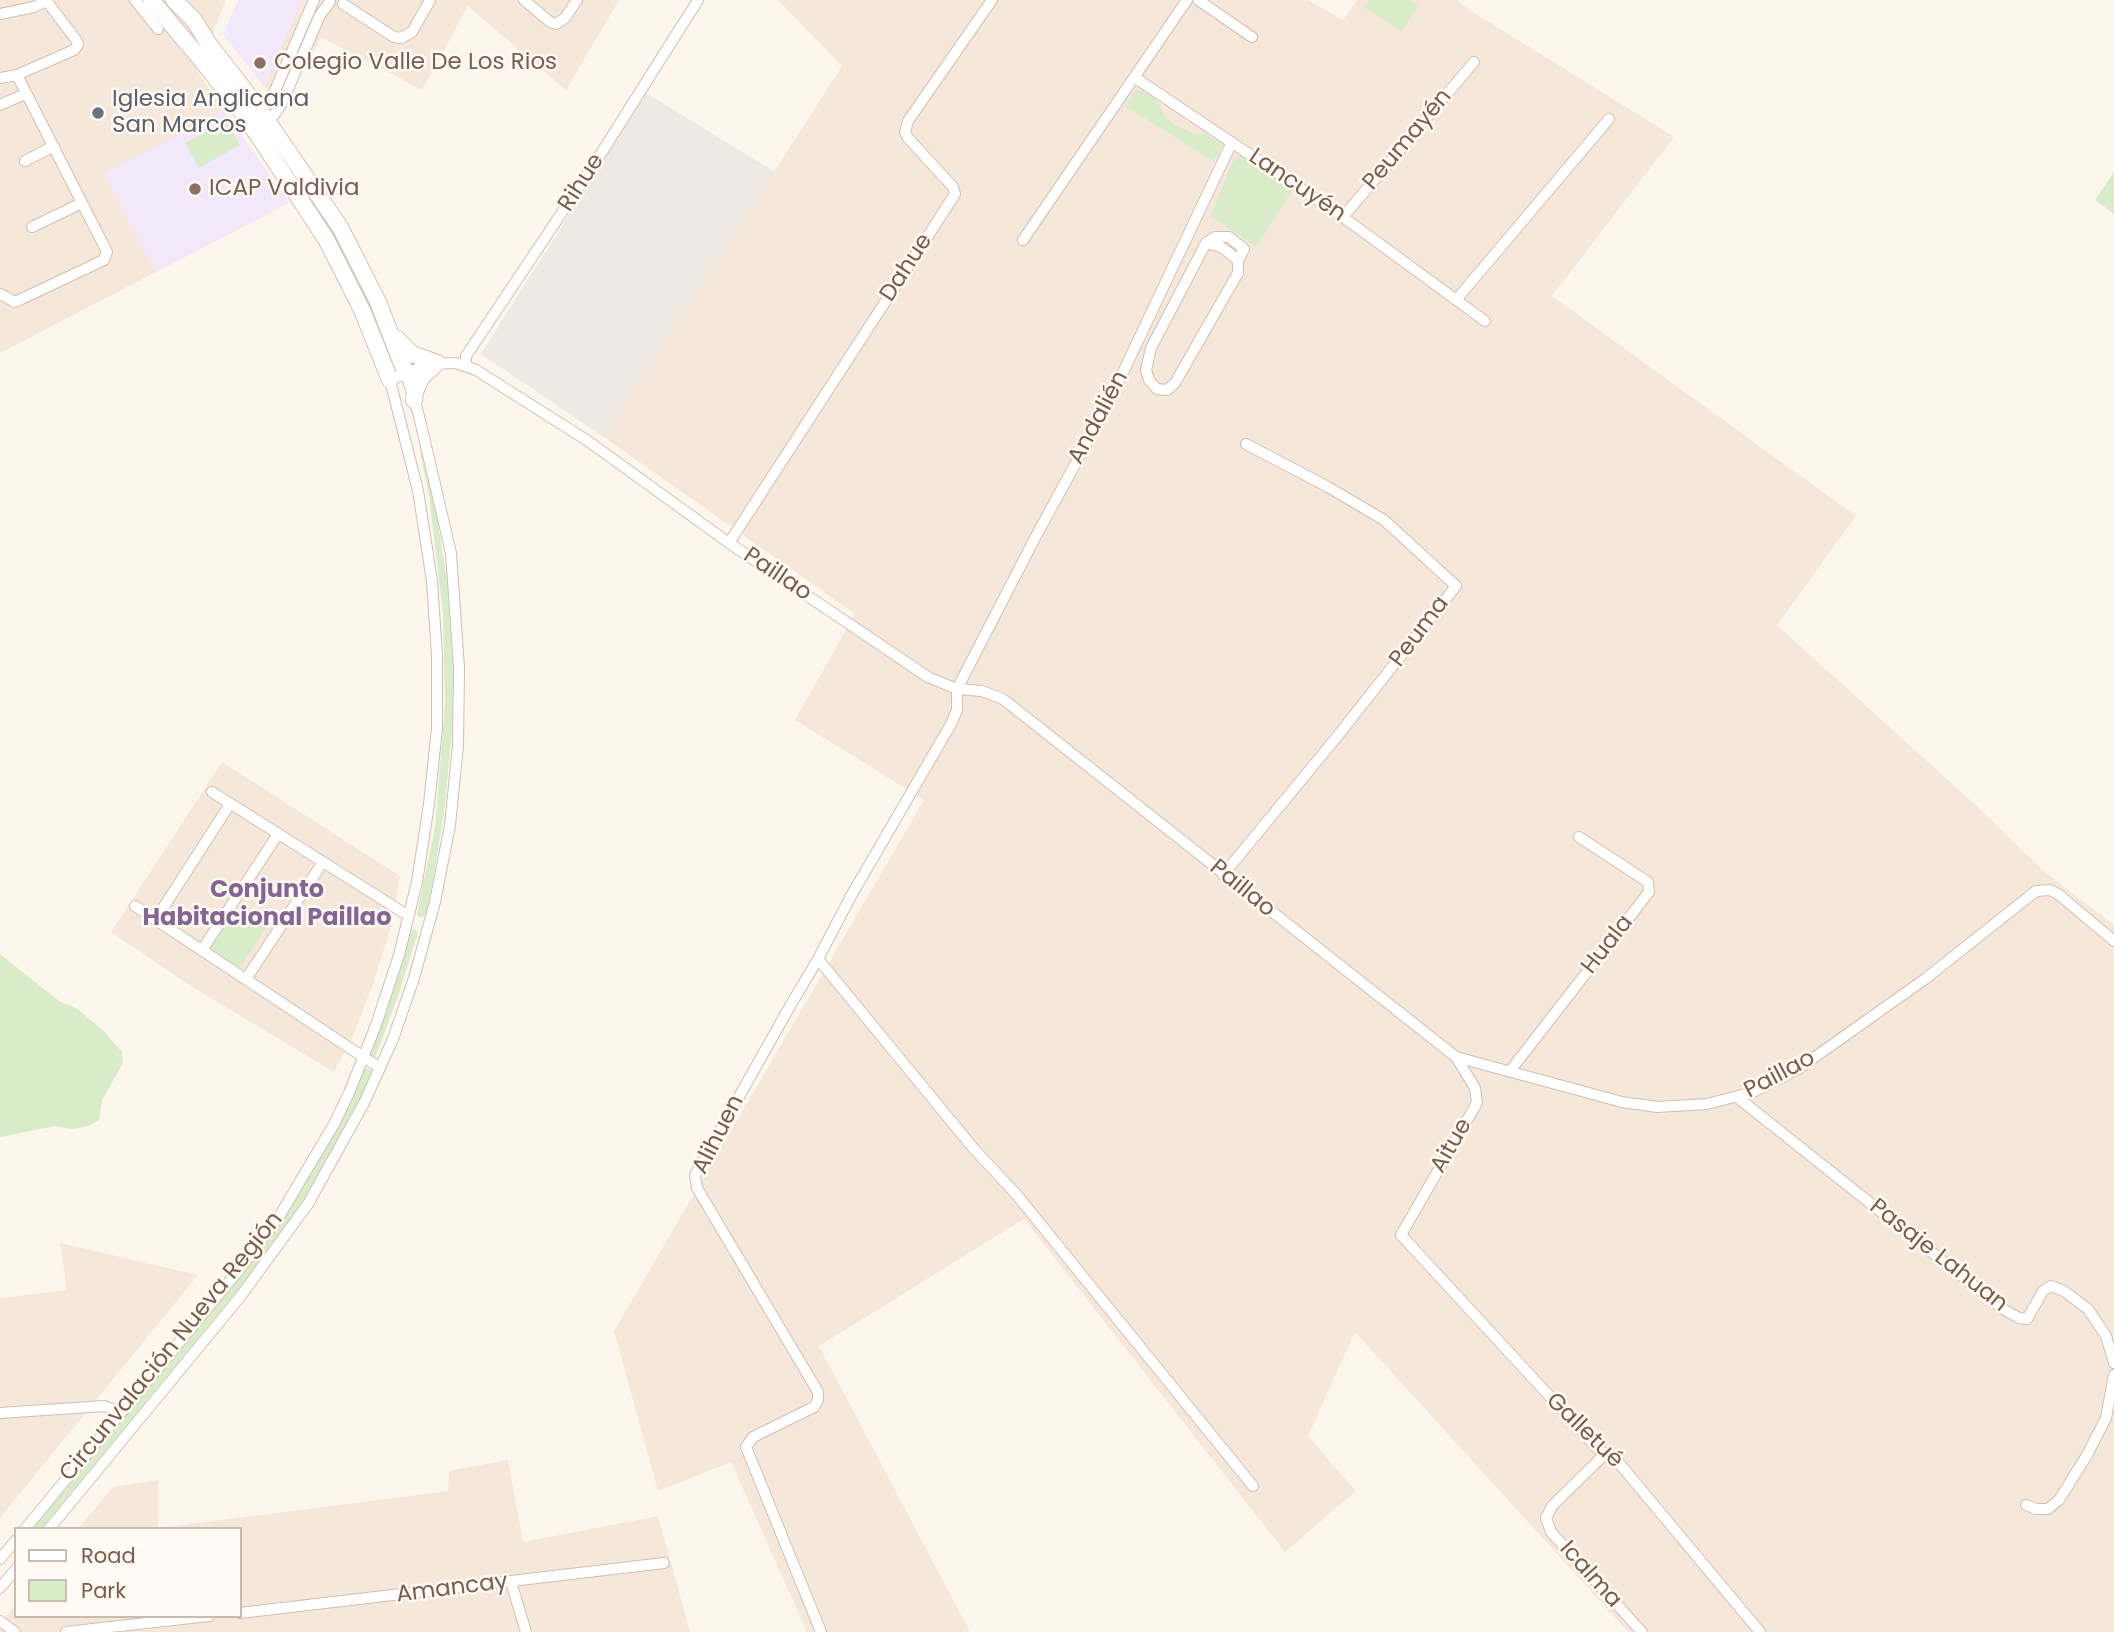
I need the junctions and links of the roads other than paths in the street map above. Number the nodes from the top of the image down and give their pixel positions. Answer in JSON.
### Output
{"nodes":[{"id":1,"x":47,"y":0,"type":"edge"},
{"id":2,"x":135,"y":0,"type":"edge"},
{"id":3,"x":151,"y":0,"type":"edge"},
{"id":4,"x":174,"y":0,"type":"edge"},
{"id":5,"x":314,"y":0,"type":"edge"},
{"id":6,"x":430,"y":0,"type":"edge"},
{"id":7,"x":524,"y":0,"type":"edge"},
{"id":8,"x":577,"y":0,"type":"edge"},
{"id":9,"x":698,"y":0,"type":"edge"},
{"id":10,"x":992,"y":0,"type":"edge"},
{"id":11,"x":1186,"y":0,"type":"edge"},
{"id":12,"x":1198,"y":0,"type":"edge"},
{"id":13,"x":329,"y":1,"type":"edge"},
{"id":14,"x":347,"y":2,"type":"edge"},
{"id":15,"x":0,"y":14,"type":"edge"},
{"id":16,"x":158,"y":29,"type":"dead end"},
{"id":17,"x":1252,"y":37,"type":"dead end"},
{"id":18,"x":211,"y":58,"type":"junction"},
{"id":19,"x":1474,"y":62,"type":"dead end"},
{"id":20,"x":17,"y":75,"type":"junction"},
{"id":21,"x":1134,"y":77,"type":"junction"},
{"id":22,"x":0,"y":78,"type":"edge"},
{"id":23,"x":25,"y":94,"type":"junction"},
{"id":24,"x":0,"y":105,"type":"edge"},
{"id":25,"x":258,"y":116,"type":"junction"},
{"id":26,"x":1609,"y":119,"type":"dead end"},
{"id":27,"x":1232,"y":142,"type":"junction"},
{"id":28,"x":54,"y":146,"type":"junction"},
{"id":29,"x":25,"y":161,"type":"dead end"},
{"id":30,"x":82,"y":203,"type":"junction"},
{"id":31,"x":1343,"y":217,"type":"junction"},
{"id":32,"x":32,"y":227,"type":"dead end"},
{"id":33,"x":1023,"y":240,"type":"dead end"},
{"id":34,"x":0,"y":295,"type":"edge"},
{"id":35,"x":1456,"y":300,"type":"junction"},
{"id":36,"x":1485,"y":321,"type":"dead end"},
{"id":37,"x":389,"y":331,"type":"junction"},
{"id":38,"x":437,"y":363,"type":"junction"},
{"id":39,"x":1127,"y":365,"type":"junction"},
{"id":40,"x":466,"y":366,"type":"junction"},
{"id":41,"x":1148,"y":376,"type":"junction"},
{"id":42,"x":398,"y":377,"type":"junction"},
{"id":43,"x":414,"y":400,"type":"junction"},
{"id":44,"x":1246,"y":444,"type":"dead end"},
{"id":45,"x":729,"y":543,"type":"junction"},
{"id":46,"x":957,"y":689,"type":"junction"},
{"id":47,"x":212,"y":793,"type":"dead end"},
{"id":48,"x":230,"y":804,"type":"junction"},
{"id":49,"x":278,"y":834,"type":"junction"},
{"id":50,"x":1579,"y":837,"type":"dead end"},
{"id":51,"x":323,"y":862,"type":"junction"},
{"id":52,"x":1223,"y":874,"type":"junction"},
{"id":53,"x":135,"y":906,"type":"dead end"},
{"id":54,"x":407,"y":915,"type":"junction"},
{"id":55,"x":156,"y":919,"type":"junction"},
{"id":56,"x":429,"y":924,"type":"junction"},
{"id":57,"x":2114,"y":941,"type":"edge"},
{"id":58,"x":202,"y":950,"type":"junction"},
{"id":59,"x":818,"y":959,"type":"junction"},
{"id":60,"x":246,"y":979,"type":"junction"},
{"id":61,"x":362,"y":1057,"type":"junction"},
{"id":62,"x":1455,"y":1057,"type":"junction"},
{"id":63,"x":380,"y":1068,"type":"junction"},
{"id":64,"x":1510,"y":1071,"type":"junction"},
{"id":65,"x":1737,"y":1097,"type":"junction"},
{"id":66,"x":1401,"y":1235,"type":"joint"},
{"id":67,"x":2114,"y":1363,"type":"edge"},
{"id":68,"x":2114,"y":1375,"type":"edge"},
{"id":69,"x":122,"y":1412,"type":"junction"},
{"id":70,"x":0,"y":1413,"type":"edge"},
{"id":71,"x":1606,"y":1453,"type":"junction"},
{"id":72,"x":1253,"y":1486,"type":"dead end"},
{"id":73,"x":2026,"y":1505,"type":"dead end"},
{"id":74,"x":27,"y":1527,"type":"edge"},
{"id":75,"x":51,"y":1527,"type":"edge"},
{"id":76,"x":14,"y":1542,"type":"edge"},
{"id":77,"x":0,"y":1559,"type":"edge"},
{"id":78,"x":664,"y":1563,"type":"dead end"},
{"id":79,"x":14,"y":1571,"type":"edge"},
{"id":80,"x":511,"y":1582,"type":"junction"},
{"id":81,"x":0,"y":1588,"type":"edge"},
{"id":82,"x":242,"y":1613,"type":"edge"},
{"id":83,"x":197,"y":1618,"type":"edge"},
{"id":84,"x":0,"y":1621,"type":"edge"},
{"id":85,"x":137,"y":1628,"type":"edge"},
{"id":86,"x":15,"y":1632,"type":"edge"},
{"id":87,"x":66,"y":1632,"type":"edge"},
{"id":88,"x":526,"y":1632,"type":"edge"},
{"id":89,"x":821,"y":1632,"type":"edge"},
{"id":90,"x":1642,"y":1632,"type":"edge"},
{"id":91,"x":1760,"y":1632,"type":"edge"}],
"edges":[{"from":1,"to":15,"type":"street"},
{"from":1,"to":20,"type":"street"},
{"from":2,"to":16,"type":"street"},
{"from":3,"to":18,"type":"street","name":"Circunvalación Nueva Región"},
{"from":4,"to":18,"type":"street","name":"Circunvalación Nueva Región"},
{"from":5,"to":25,"type":"street"},
{"from":6,"to":14,"type":"street"},
{"from":7,"to":8,"type":"street"},
{"from":9,"to":40,"type":"street","name":"Rihue"},
{"from":10,"to":45,"type":"street","name":"Dahue"},
{"from":11,"to":21,"type":"street"},
{"from":12,"to":17,"type":"street"},
{"from":13,"to":14,"type":"street"},
{"from":13,"to":25,"type":"street"},
{"from":18,"to":25,"type":"street","name":"Circunvalación Nueva Región"},
{"from":19,"to":31,"type":"street","name":"Peumayén"},
{"from":20,"to":22,"type":"street"},
{"from":20,"to":23,"type":"street"},
{"from":21,"to":27,"type":"street","name":"Lancuyén"},
{"from":21,"to":33,"type":"street"},
{"from":23,"to":24,"type":"street"},
{"from":23,"to":28,"type":"street"},
{"from":25,"to":37,"type":"street","name":"Circunvalación Nueva Región"},
{"from":25,"to":42,"type":"street","name":"Circunvalación Nueva Región"},
{"from":26,"to":35,"type":"street"},
{"from":27,"to":31,"type":"street","name":"Lancuyén"},
{"from":27,"to":39,"type":"street","name":"Andalién"},
{"from":28,"to":29,"type":"street"},
{"from":28,"to":30,"type":"street"},
{"from":30,"to":32,"type":"street"},
{"from":30,"to":34,"type":"street"},
{"from":31,"to":35,"type":"street","name":"Lancuyén"},
{"from":35,"to":36,"type":"street","name":"Lancuyén"},
{"from":37,"to":38,"type":"street"},
{"from":37,"to":42,"type":"street","name":"Circunvalación Nueva Región"},
{"from":38,"to":40,"type":"street","name":"Paillao"},
{"from":38,"to":42,"type":"street","name":"Paillao"},
{"from":38,"to":43,"type":"street"},
{"from":39,"to":41,"type":"street"},
{"from":39,"to":46,"type":"street","name":"Andalién"},
{"from":40,"to":45,"type":"street","name":"Paillao"},
{"from":41,"to":41,"type":"street"},
{"from":42,"to":43,"type":"street","name":"Circunvalación Nueva Región"},
{"from":42,"to":54,"type":"street","name":"Circunvalación Nueva Región"},
{"from":43,"to":56,"type":"street","name":"Circunvalación Nueva Región"},
{"from":44,"to":52,"type":"street","name":"Peuma"},
{"from":45,"to":46,"type":"street","name":"Paillao"},
{"from":46,"to":52,"type":"street","name":"Paillao"},
{"from":46,"to":59,"type":"street","name":"Alihuen"},
{"from":47,"to":48,"type":"street"},
{"from":48,"to":49,"type":"street"},
{"from":48,"to":55,"type":"street"},
{"from":49,"to":51,"type":"street"},
{"from":49,"to":58,"type":"street"},
{"from":50,"to":64,"type":"street","name":"Huala"},
{"from":51,"to":54,"type":"street"},
{"from":51,"to":60,"type":"street"},
{"from":52,"to":62,"type":"street","name":"Paillao"},
{"from":53,"to":55,"type":"street"},
{"from":54,"to":56,"type":"street"},
{"from":54,"to":61,"type":"street","name":"Circunvalación Nueva Región"},
{"from":55,"to":58,"type":"street"},
{"from":56,"to":63,"type":"street","name":"Circunvalación Nueva Región"},
{"from":57,"to":65,"type":"street","name":"Paillao"},
{"from":58,"to":60,"type":"street"},
{"from":59,"to":72,"type":"street"},
{"from":59,"to":89,"type":"street","name":"Alihuen"},
{"from":60,"to":61,"type":"street"},
{"from":61,"to":63,"type":"street"},
{"from":61,"to":69,"type":"street","name":"Circunvalación Nueva Región"},
{"from":62,"to":64,"type":"street","name":"Paillao"},
{"from":62,"to":66,"type":"street","name":"Aitue"},
{"from":63,"to":75,"type":"street","name":"Circunvalación Nueva Región"},
{"from":64,"to":65,"type":"street","name":"Paillao"},
{"from":65,"to":67,"type":"street","name":"Pasaje Lahuan"},
{"from":66,"to":71,"type":"street","name":"Galletué"},
{"from":68,"to":73,"type":"street"},
{"from":69,"to":70,"type":"street"},
{"from":69,"to":74,"type":"street","name":"Circunvalación Nueva Región"},
{"from":71,"to":90,"type":"street","name":"Icalma"},
{"from":71,"to":91,"type":"street","name":"Galletué"},
{"from":76,"to":77,"type":"street"},
{"from":78,"to":80,"type":"street","name":"Amancay"},
{"from":79,"to":81,"type":"street"},
{"from":80,"to":82,"type":"street","name":"Amancay"},
{"from":80,"to":88,"type":"street"},
{"from":83,"to":85,"type":"street"},
{"from":84,"to":86,"type":"street"},
{"from":85,"to":87,"type":"street"}]}
